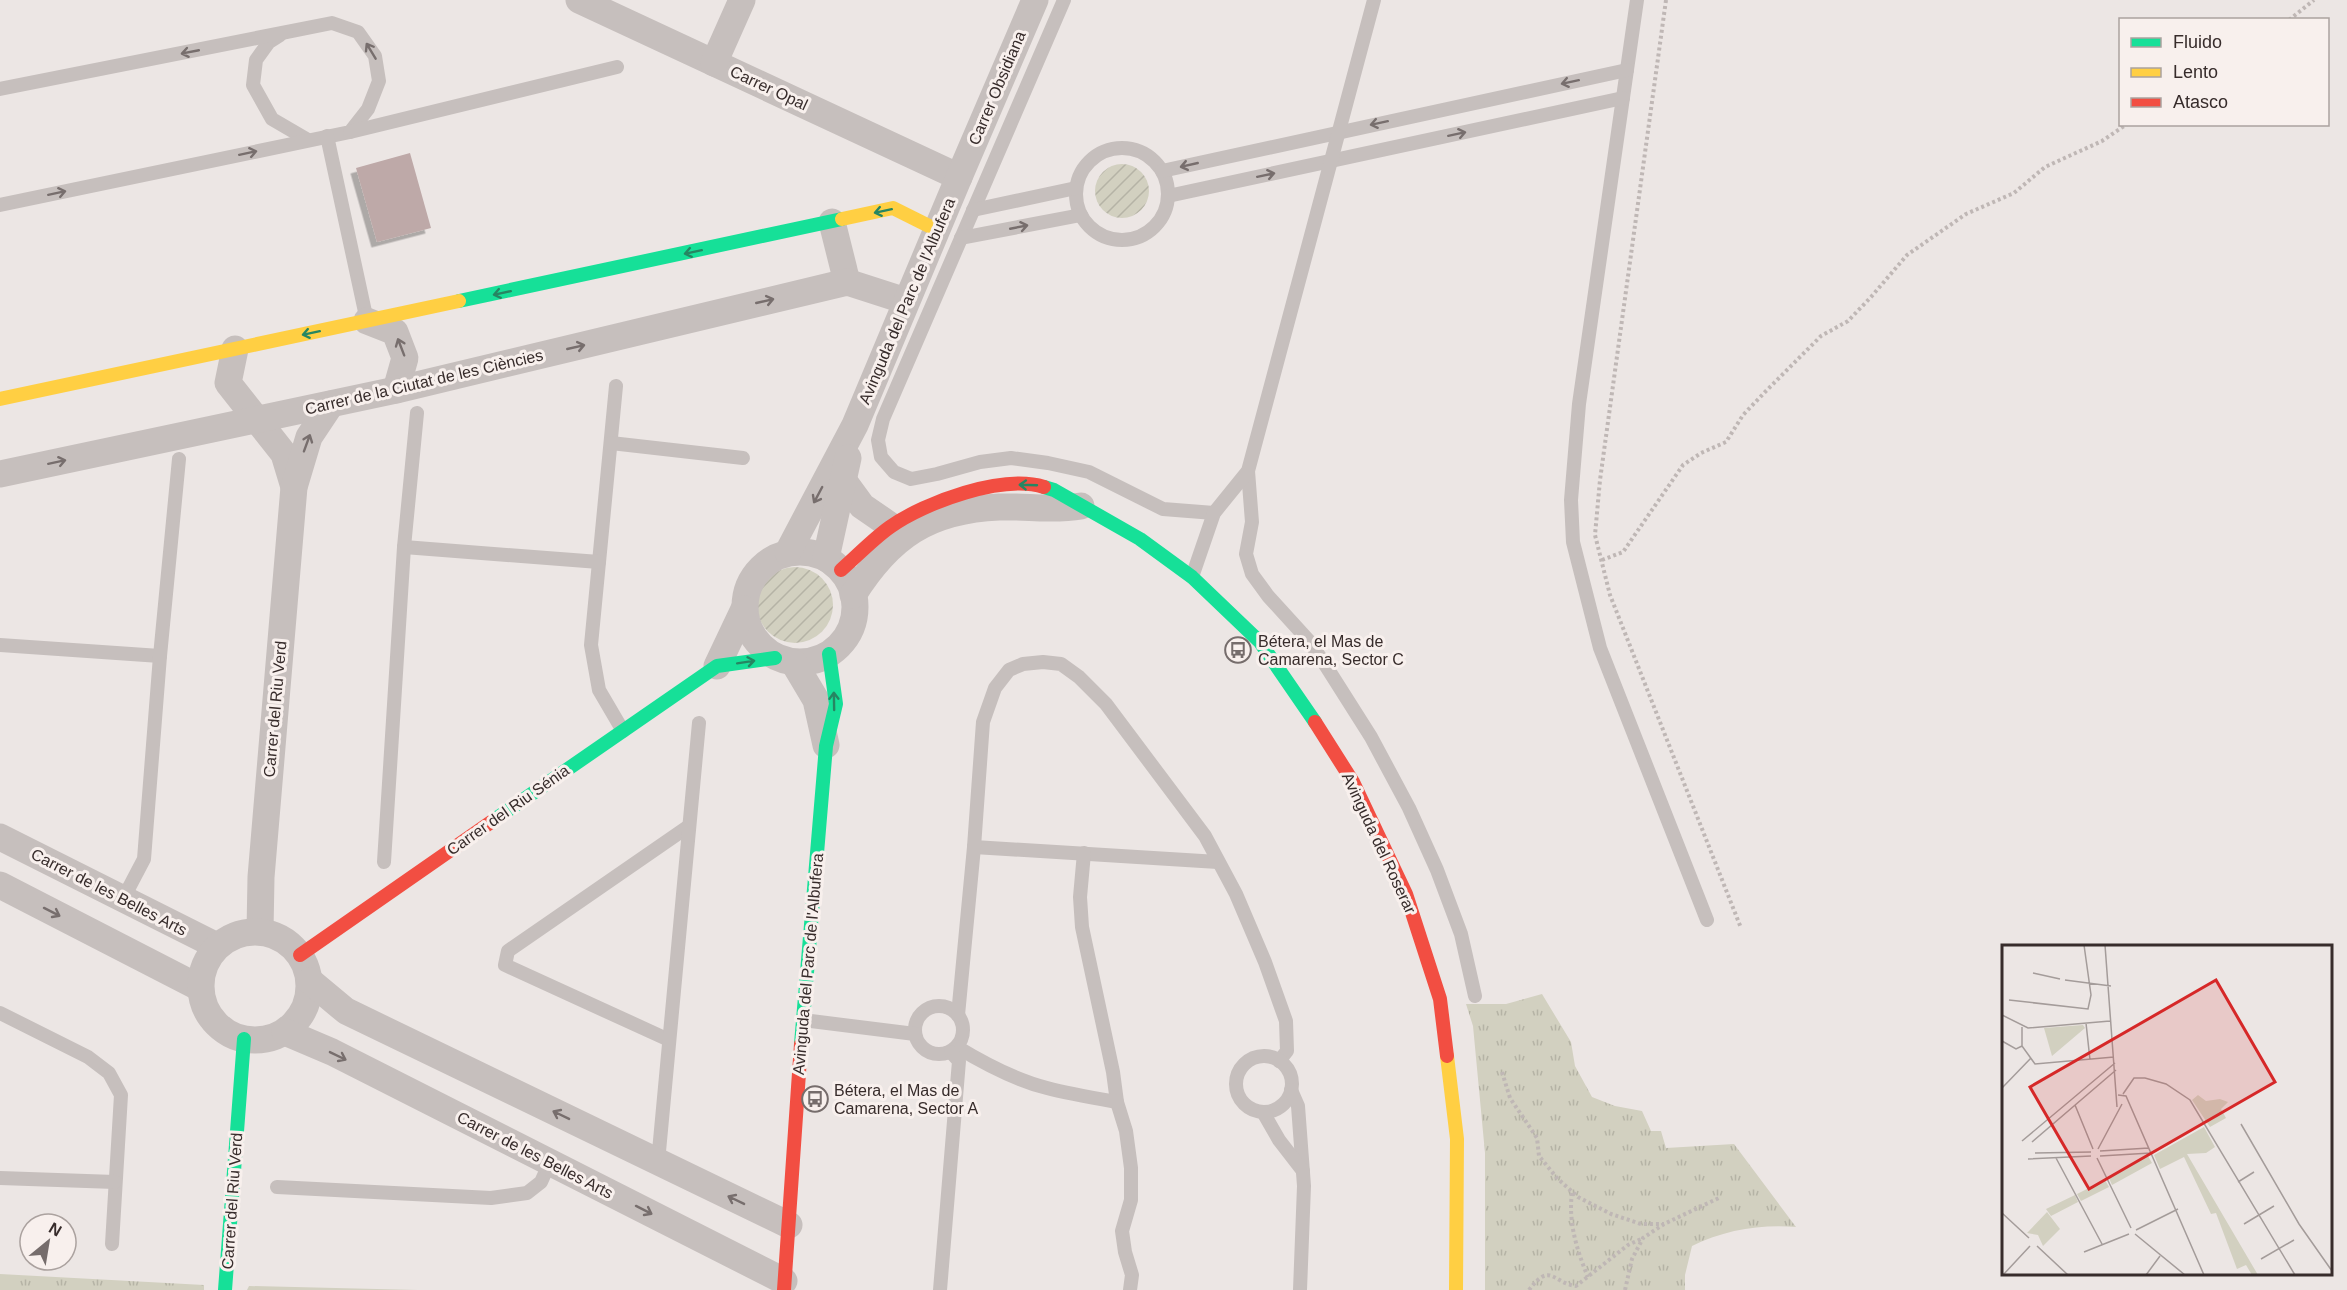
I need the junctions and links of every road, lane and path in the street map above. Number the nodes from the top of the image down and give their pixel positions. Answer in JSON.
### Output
{"nodes":[{"id":1,"x":579,"y":0,"type":"edge"},
{"id":2,"x":742,"y":0,"type":"edge"},
{"id":3,"x":1035,"y":0,"type":"edge"},
{"id":4,"x":1064,"y":0,"type":"edge"},
{"id":5,"x":1374,"y":0,"type":"edge"},
{"id":6,"x":1637,"y":0,"type":"edge"},
{"id":7,"x":1665,"y":0,"type":"edge"},
{"id":8,"x":2314,"y":0,"type":"edge"},
{"id":9,"x":2292,"y":18,"type":"edge"},
{"id":10,"x":281,"y":34,"type":"junction"},
{"id":11,"x":714,"y":63,"type":"junction"},
{"id":12,"x":617,"y":67,"type":"dead end"},
{"id":13,"x":1627,"y":70,"type":"junction"},
{"id":14,"x":0,"y":89,"type":"edge"},
{"id":15,"x":1623,"y":99,"type":"junction"},
{"id":16,"x":2124,"y":126,"type":"edge"},
{"id":17,"x":350,"y":132,"type":"junction"},
{"id":18,"x":1339,"y":132,"type":"junction"},
{"id":19,"x":327,"y":136,"type":"junction"},
{"id":20,"x":308,"y":140,"type":"junction"},
{"id":21,"x":1331,"y":161,"type":"junction"},
{"id":22,"x":1162,"y":171,"type":"junction"},
{"id":23,"x":958,"y":177,"type":"junction"},
{"id":24,"x":1076,"y":188,"type":"junction"},
{"id":25,"x":1168,"y":196,"type":"junction"},
{"id":26,"x":0,"y":205,"type":"edge"},
{"id":27,"x":973,"y":210,"type":"junction"},
{"id":28,"x":1081,"y":215,"type":"junction"},
{"id":29,"x":832,"y":222,"type":"junction"},
{"id":30,"x":949,"y":234,"type":"junction"},
{"id":31,"x":847,"y":282,"type":"junction"},
{"id":32,"x":906,"y":302,"type":"junction"},
{"id":33,"x":368,"y":321,"type":"junction"},
{"id":34,"x":235,"y":349,"type":"junction"},
{"id":35,"x":616,"y":386,"type":"dead end"},
{"id":36,"x":396,"y":390,"type":"junction"},
{"id":37,"x":0,"y":399,"type":"edge"},
{"id":38,"x":331,"y":404,"type":"junction"},
{"id":39,"x":417,"y":413,"type":"dead end"},
{"id":40,"x":257,"y":420,"type":"junction"},
{"id":41,"x":855,"y":425,"type":"junction"},
{"id":42,"x":611,"y":443,"type":"junction"},
{"id":43,"x":743,"y":458,"type":"dead end"},
{"id":44,"x":179,"y":459,"type":"dead end"},
{"id":45,"x":1248,"y":471,"type":"junction"},
{"id":46,"x":0,"y":474,"type":"edge"},
{"id":47,"x":843,"y":480,"type":"junction"},
{"id":48,"x":294,"y":487,"type":"junction"},
{"id":49,"x":1081,"y":506,"type":"junction"},
{"id":50,"x":1214,"y":513,"type":"junction"},
{"id":51,"x":891,"y":526,"type":"junction"},
{"id":52,"x":404,"y":548,"type":"junction"},
{"id":53,"x":788,"y":552,"type":"junction"},
{"id":54,"x":1602,"y":560,"type":"junction"},
{"id":55,"x":599,"y":562,"type":"junction"},
{"id":56,"x":834,"y":564,"type":"junction"},
{"id":57,"x":1192,"y":577,"type":"junction"},
{"id":58,"x":854,"y":595,"type":"junction"},
{"id":59,"x":744,"y":609,"type":"junction"},
{"id":60,"x":0,"y":645,"type":"edge"},
{"id":61,"x":829,"y":654,"type":"junction"},
{"id":62,"x":160,"y":656,"type":"junction"},
{"id":63,"x":785,"y":660,"type":"junction"},
{"id":64,"x":717,"y":666,"type":"junction"},
{"id":65,"x":699,"y":723,"type":"dead end"},
{"id":66,"x":623,"y":731,"type":"junction"},
{"id":67,"x":826,"y":746,"type":"junction"},
{"id":68,"x":689,"y":826,"type":"junction"},
{"id":69,"x":0,"y":837,"type":"edge"},
{"id":70,"x":974,"y":847,"type":"junction"},
{"id":71,"x":1084,"y":853,"type":"junction"},
{"id":72,"x":384,"y":862,"type":"dead end"},
{"id":73,"x":1218,"y":862,"type":"junction"},
{"id":74,"x":0,"y":885,"type":"edge"},
{"id":75,"x":123,"y":899,"type":"junction"},
{"id":76,"x":1707,"y":920,"type":"dead end"},
{"id":77,"x":1741,"y":928,"type":"dead end"},
{"id":78,"x":260,"y":931,"type":"junction"},
{"id":79,"x":217,"y":946,"type":"junction"},
{"id":80,"x":300,"y":955,"type":"junction"},
{"id":81,"x":310,"y":981,"type":"junction"},
{"id":82,"x":200,"y":988,"type":"junction"},
{"id":83,"x":1475,"y":996,"type":"dead end"},
{"id":84,"x":0,"y":1013,"type":"edge"},
{"id":85,"x":958,"y":1015,"type":"junction"},
{"id":86,"x":803,"y":1020,"type":"junction"},
{"id":87,"x":285,"y":1032,"type":"junction"},
{"id":88,"x":915,"y":1034,"type":"junction"},
{"id":89,"x":244,"y":1039,"type":"junction"},
{"id":90,"x":669,"y":1040,"type":"junction"},
{"id":91,"x":954,"y":1049,"type":"junction"},
{"id":92,"x":1279,"y":1061,"type":"junction"},
{"id":93,"x":1502,"y":1072,"type":"dead end"},
{"id":94,"x":1291,"y":1090,"type":"junction"},
{"id":95,"x":1117,"y":1102,"type":"junction"},
{"id":96,"x":1263,"y":1112,"type":"junction"},
{"id":97,"x":550,"y":1162,"type":"junction"},
{"id":98,"x":658,"y":1162,"type":"junction"},
{"id":99,"x":1303,"y":1171,"type":"junction"},
{"id":100,"x":0,"y":1178,"type":"edge"},
{"id":101,"x":115,"y":1182,"type":"junction"},
{"id":102,"x":277,"y":1187,"type":"dead end"},
{"id":103,"x":1573,"y":1192,"type":"junction"},
{"id":104,"x":1721,"y":1197,"type":"dead end"},
{"id":105,"x":1664,"y":1224,"type":"junction"},
{"id":106,"x":789,"y":1225,"type":"junction"},
{"id":107,"x":1642,"y":1238,"type":"junction"},
{"id":108,"x":112,"y":1244,"type":"dead end"},
{"id":109,"x":1588,"y":1277,"type":"junction"},
{"id":110,"x":784,"y":1286,"type":"edge"},
{"id":111,"x":225,"y":1290,"type":"edge"},
{"id":112,"x":940,"y":1290,"type":"edge"},
{"id":113,"x":1130,"y":1290,"type":"edge"},
{"id":114,"x":1300,"y":1290,"type":"edge"},
{"id":115,"x":1456,"y":1290,"type":"edge"},
{"id":116,"x":1529,"y":1290,"type":"edge"},
{"id":117,"x":1625,"y":1290,"type":"edge"}],
"edges":[{"from":1,"to":11,"type":"street","name":"Carrer Opal"},
{"from":2,"to":11,"type":"street"},
{"from":3,"to":23,"type":"street","name":"Carrer Obsidiana"},
{"from":4,"to":27,"type":"lane"},
{"from":5,"to":18,"type":"lane"},
{"from":6,"to":13,"type":"lane"},
{"from":7,"to":54,"type":"path"},
{"from":8,"to":9,"type":"path"},
{"from":10,"to":14,"type":"lane","one_way":true},
{"from":17,"to":10,"type":"lane","one_way":true},
{"from":10,"to":20,"type":"lane"},
{"from":11,"to":23,"type":"street","name":"Carrer Opal"},
{"from":12,"to":17,"type":"lane"},
{"from":13,"to":15,"type":"lane"},
{"from":13,"to":18,"type":"lane","one_way":true},
{"from":21,"to":15,"type":"lane","one_way":true},
{"from":15,"to":76,"type":"lane"},
{"from":16,"to":54,"type":"path"},
{"from":17,"to":19,"type":"lane"},
{"from":18,"to":21,"type":"lane"},
{"from":18,"to":22,"type":"lane","one_way":true},
{"from":19,"to":20,"type":"lane"},
{"from":19,"to":33,"type":"lane"},
{"from":26,"to":20,"type":"lane","one_way":true},
{"from":25,"to":21,"type":"lane","one_way":true},
{"from":21,"to":45,"type":"lane"},
{"from":22,"to":24,"type":"lane"},
{"from":22,"to":25,"type":"lane"},
{"from":23,"to":30,"type":"street","name":"Avinguda del Parc de l'Albufera"},
{"from":24,"to":27,"type":"lane"},
{"from":24,"to":28,"type":"lane"},
{"from":25,"to":28,"type":"lane"},
{"from":27,"to":30,"type":"lane"},
{"from":30,"to":28,"type":"lane","one_way":true},
{"from":30,"to":29,"type":"street","one_way":true},
{"from":29,"to":31,"type":"street"},
{"from":29,"to":33,"type":"street","one_way":true},
{"from":30,"to":32,"type":"street","name":"Avinguda del Parc de l'Albufera"},
{"from":30,"to":50,"type":"lane"},
{"from":31,"to":32,"type":"street"},
{"from":36,"to":31,"type":"street","name":"Carrer de la Ciutat de les Ciències","one_way":true},
{"from":32,"to":41,"type":"street","name":"Avinguda del Parc de l'Albufera"},
{"from":33,"to":34,"type":"street","one_way":true},
{"from":36,"to":33,"type":"street","one_way":true},
{"from":34,"to":37,"type":"street"},
{"from":34,"to":40,"type":"street","name":"Carrer del Riu Verd"},
{"from":35,"to":42,"type":"lane"},
{"from":36,"to":38,"type":"street","name":"Carrer de la Ciutat de les Ciències"},
{"from":38,"to":40,"type":"street","name":"Carrer de la Ciutat de les Ciències"},
{"from":48,"to":38,"type":"street","name":"Carrer del Riu Verd","one_way":true},
{"from":39,"to":52,"type":"lane"},
{"from":46,"to":40,"type":"street","name":"Carrer de la Ciutat de les Ciències","one_way":true},
{"from":40,"to":48,"type":"street","name":"Carrer del Riu Verd"},
{"from":41,"to":47,"type":"street"},
{"from":41,"to":53,"type":"street","one_way":true},
{"from":42,"to":43,"type":"lane"},
{"from":42,"to":55,"type":"lane"},
{"from":44,"to":62,"type":"lane"},
{"from":45,"to":50,"type":"lane"},
{"from":45,"to":83,"type":"lane"},
{"from":47,"to":51,"type":"street"},
{"from":47,"to":56,"type":"street"},
{"from":48,"to":78,"type":"street","name":"Carrer del Riu Verd"},
{"from":49,"to":51,"type":"street","name":"Avinguda del Roserar","one_way":true},
{"from":49,"to":57,"type":"street","name":"Avinguda del Roserar"},
{"from":49,"to":58,"type":"street"},
{"from":50,"to":57,"type":"lane"},
{"from":51,"to":56,"type":"street","name":"Avinguda del Roserar"},
{"from":52,"to":55,"type":"lane"},
{"from":52,"to":72,"type":"lane"},
{"from":53,"to":56,"type":"street"},
{"from":53,"to":59,"type":"street"},
{"from":54,"to":77,"type":"path"},
{"from":55,"to":66,"type":"lane"},
{"from":56,"to":58,"type":"street"},
{"from":57,"to":115,"type":"street","name":"Avinguda del Roserar"},
{"from":58,"to":61,"type":"street"},
{"from":59,"to":63,"type":"street"},
{"from":59,"to":64,"type":"street","name":"Carrer del Riu Sénia"},
{"from":60,"to":62,"type":"lane"},
{"from":61,"to":63,"type":"street"},
{"from":67,"to":61,"type":"street","name":"Avinguda del Parc de l'Albufera","one_way":true},
{"from":62,"to":75,"type":"lane"},
{"from":64,"to":63,"type":"street","name":"Carrer del Riu Sénia","one_way":true},
{"from":63,"to":67,"type":"street","name":"Avinguda del Parc de l'Albufera"},
{"from":64,"to":66,"type":"street","name":"Carrer del Riu Sénia"},
{"from":65,"to":68,"type":"lane"},
{"from":66,"to":80,"type":"street","name":"Carrer del Riu Sénia"},
{"from":67,"to":86,"type":"street","name":"Avinguda del Parc de l'Albufera"},
{"from":68,"to":90,"type":"lane"},
{"from":68,"to":90,"type":"lane"},
{"from":69,"to":75,"type":"street","name":"Carrer de les Belles Arts"},
{"from":70,"to":71,"type":"lane"},
{"from":70,"to":73,"type":"lane"},
{"from":70,"to":85,"type":"lane"},
{"from":71,"to":73,"type":"lane"},
{"from":71,"to":95,"type":"lane"},
{"from":73,"to":92,"type":"lane"},
{"from":74,"to":82,"type":"street","one_way":true},
{"from":75,"to":79,"type":"street","name":"Carrer de les Belles Arts"},
{"from":78,"to":79,"type":"street"},
{"from":78,"to":80,"type":"street"},
{"from":79,"to":82,"type":"street"},
{"from":80,"to":81,"type":"street"},
{"from":81,"to":87,"type":"street"},
{"from":98,"to":81,"type":"street","one_way":true},
{"from":82,"to":89,"type":"street"},
{"from":84,"to":101,"type":"lane"},
{"from":85,"to":88,"type":"lane"},
{"from":85,"to":91,"type":"lane"},
{"from":86,"to":88,"type":"lane"},
{"from":86,"to":106,"type":"street","name":"Avinguda del Parc de l'Albufera"},
{"from":87,"to":89,"type":"street"},
{"from":87,"to":97,"type":"street","name":"Carrer de les Belles Arts","one_way":true},
{"from":88,"to":91,"type":"lane"},
{"from":89,"to":111,"type":"street","name":"Carrer del Riu Verd"},
{"from":90,"to":98,"type":"lane"},
{"from":91,"to":95,"type":"lane"},
{"from":91,"to":112,"type":"lane"},
{"from":92,"to":94,"type":"lane"},
{"from":92,"to":96,"type":"lane"},
{"from":93,"to":103,"type":"path"},
{"from":94,"to":96,"type":"lane"},
{"from":94,"to":99,"type":"lane"},
{"from":95,"to":113,"type":"lane"},
{"from":96,"to":99,"type":"lane"},
{"from":97,"to":102,"type":"lane"},
{"from":97,"to":110,"type":"street","name":"Carrer de les Belles Arts","one_way":true},
{"from":106,"to":98,"type":"street","one_way":true},
{"from":99,"to":114,"type":"lane"},
{"from":100,"to":101,"type":"lane"},
{"from":101,"to":108,"type":"lane"},
{"from":103,"to":105,"type":"path"},
{"from":103,"to":109,"type":"path"},
{"from":104,"to":105,"type":"path"},
{"from":105,"to":107,"type":"path"},
{"from":106,"to":110,"type":"street","name":"Avinguda del Parc de l'Albufera"},
{"from":107,"to":109,"type":"path"},
{"from":107,"to":117,"type":"path"},
{"from":109,"to":116,"type":"path"}]}
